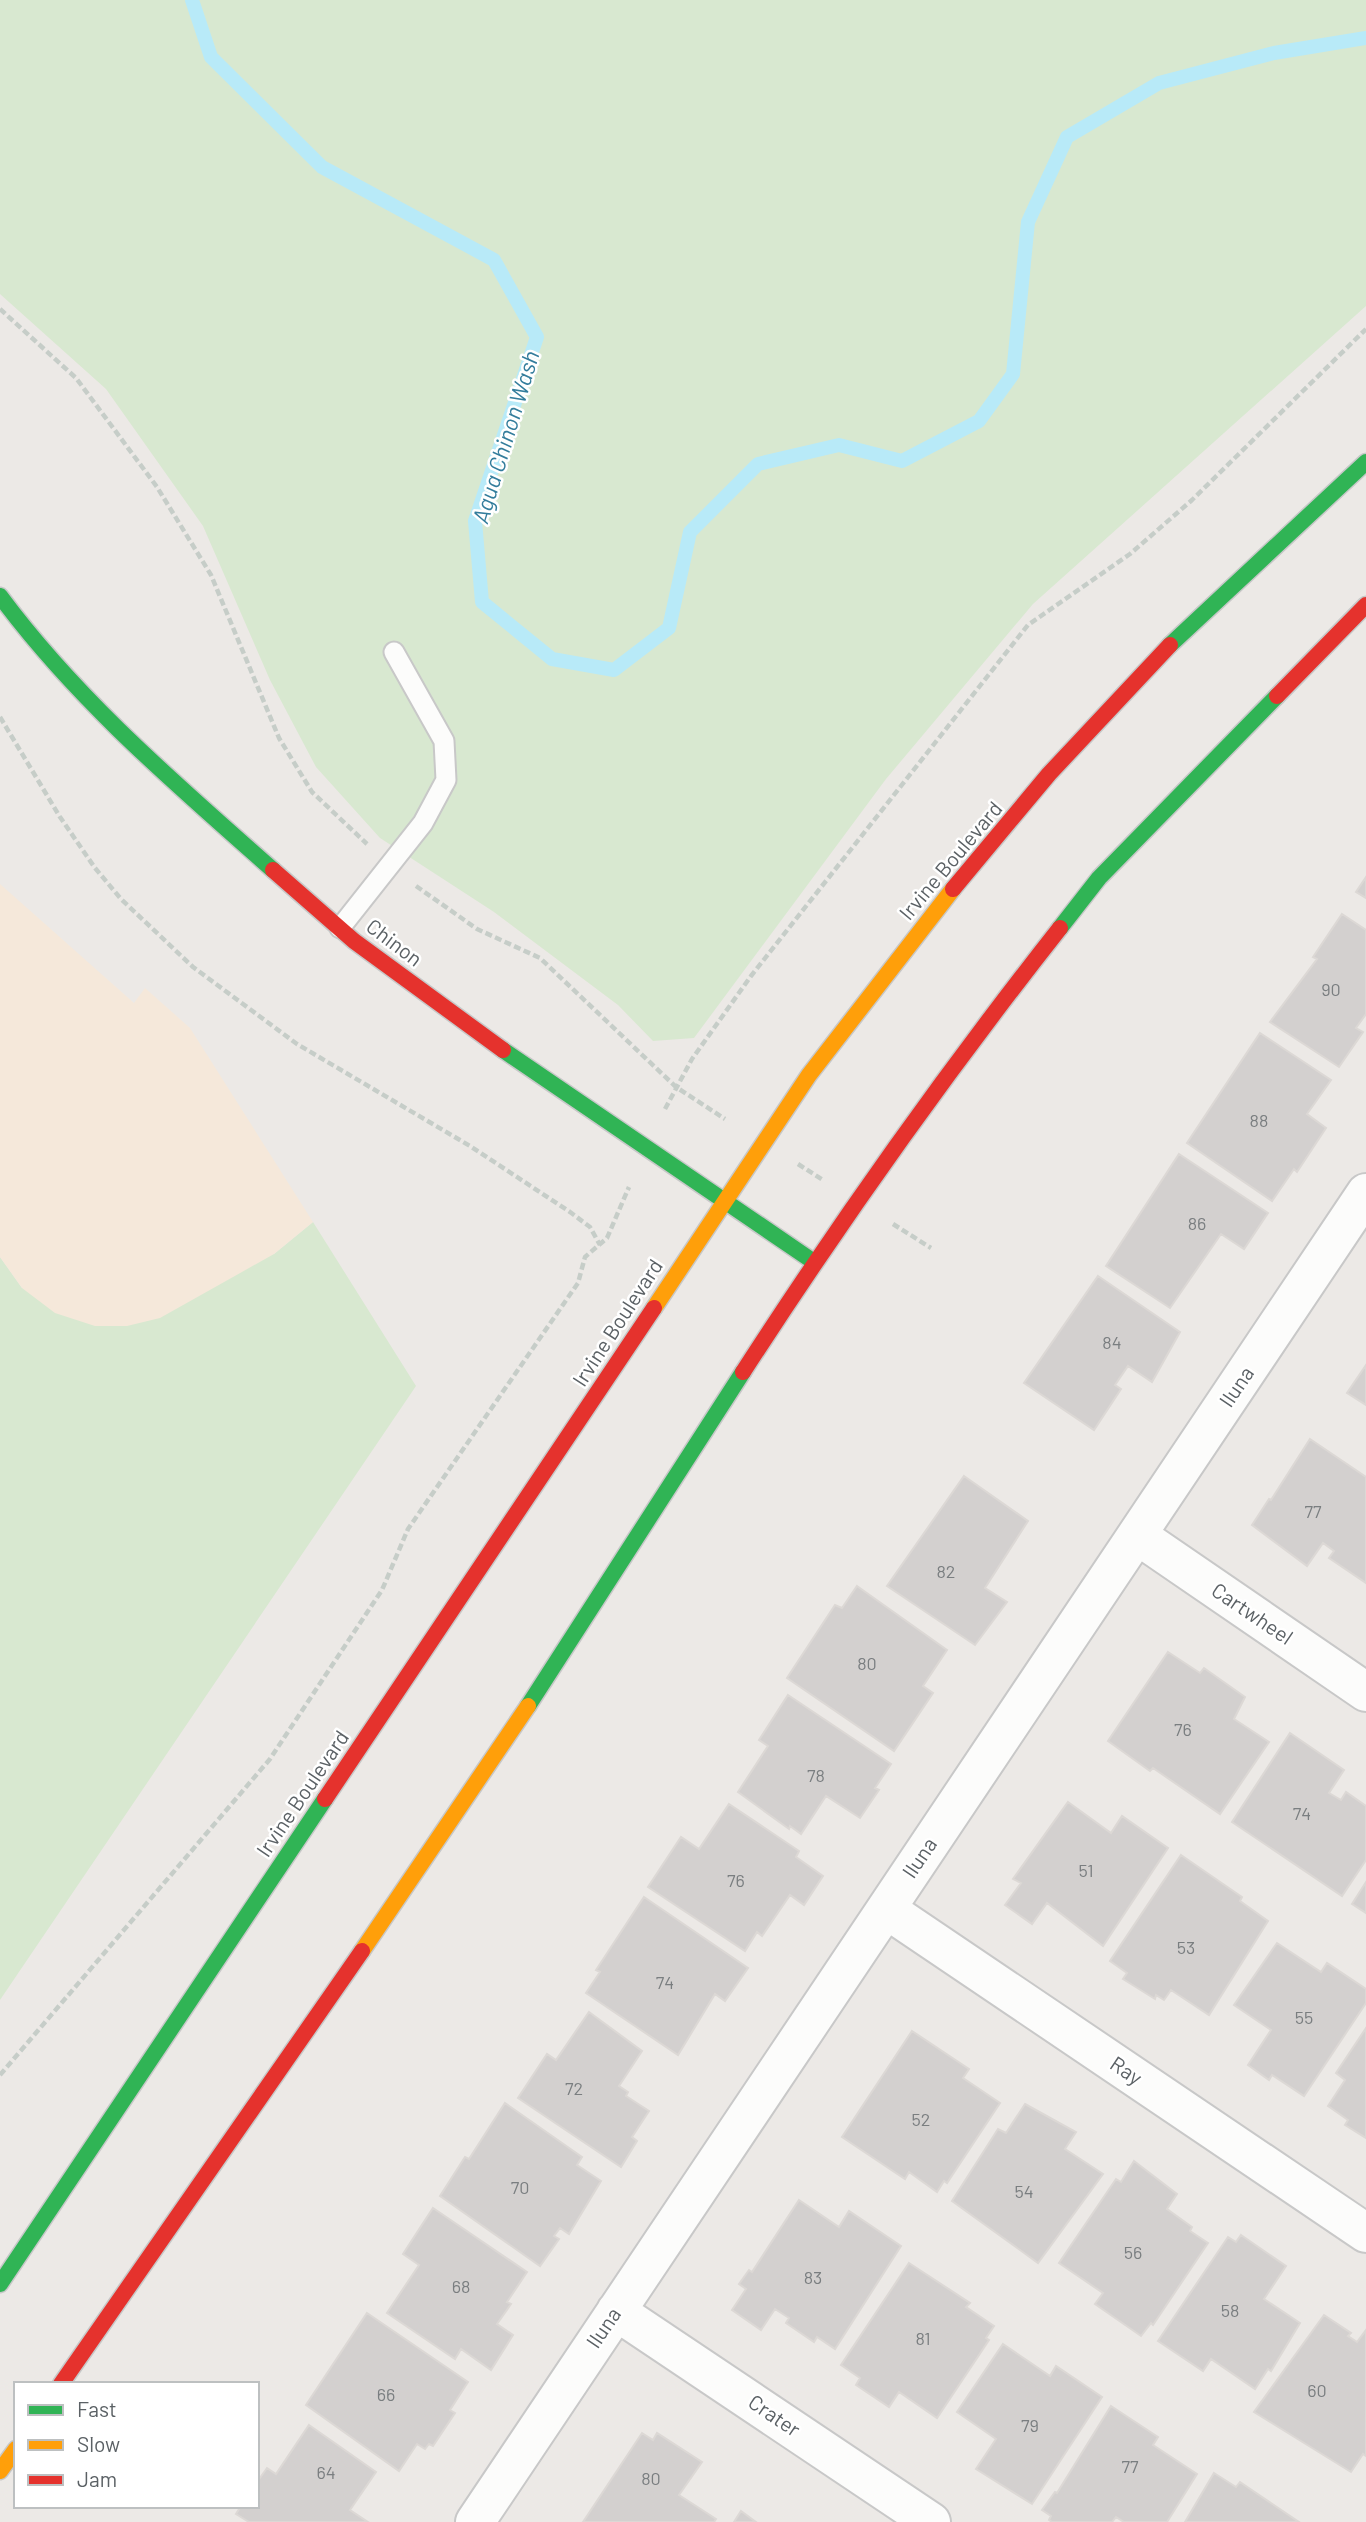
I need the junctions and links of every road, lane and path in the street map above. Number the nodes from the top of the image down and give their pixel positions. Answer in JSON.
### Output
{"nodes":[{"id":1,"x":0,"y":309,"type":"edge"},
{"id":2,"x":1366,"y":462,"type":"edge"},
{"id":3,"x":0,"y":596,"type":"edge"},
{"id":4,"x":1366,"y":605,"type":"edge"},
{"id":5,"x":394,"y":652,"type":"dead end"},
{"id":6,"x":0,"y":717,"type":"edge"},
{"id":7,"x":389,"y":866,"type":"junction"},
{"id":8,"x":340,"y":928,"type":"junction"},
{"id":9,"x":761,"y":1141,"type":"junction"},
{"id":10,"x":1366,"y":1193,"type":"edge"},
{"id":11,"x":720,"y":1200,"type":"junction"},
{"id":12,"x":858,"y":1201,"type":"junction"},
{"id":13,"x":600,"y":1245,"type":"dead end"},
{"id":14,"x":931,"y":1248,"type":"dead end"},
{"id":15,"x":814,"y":1262,"type":"junction"},
{"id":16,"x":1137,"y":1535,"type":"junction"},
{"id":17,"x":1366,"y":1692,"type":"edge"},
{"id":18,"x":886,"y":1909,"type":"junction"},
{"id":19,"x":1366,"y":2233,"type":"edge"},
{"id":20,"x":0,"y":2284,"type":"edge"},
{"id":21,"x":616,"y":2311,"type":"junction"},
{"id":22,"x":62,"y":2382,"type":"edge"},
{"id":23,"x":14,"y":2452,"type":"edge"},
{"id":24,"x":0,"y":2471,"type":"edge"},
{"id":25,"x":475,"y":2522,"type":"edge"},
{"id":26,"x":931,"y":2522,"type":"edge"}],
"edges":[{"from":1,"to":7,"type":"path"},
{"from":2,"to":9,"type":"main road","name":"Irvine Boulevard"},
{"from":3,"to":8,"type":"main road","name":"Chinon"},
{"from":4,"to":12,"type":"main road"},
{"from":5,"to":7,"type":"lane"},
{"from":6,"to":13,"type":"path"},
{"from":7,"to":8,"type":"lane"},
{"from":7,"to":9,"type":"path"},
{"from":8,"to":11,"type":"main road","name":"Chinon"},
{"from":9,"to":11,"type":"main road","name":"Irvine Boulevard"},
{"from":9,"to":12,"type":"path"},
{"from":10,"to":16,"type":"street","name":"Iluna"},
{"from":11,"to":15,"type":"main road","name":"Chinon"},
{"from":11,"to":20,"type":"main road","name":"Irvine Boulevard"},
{"from":12,"to":14,"type":"path"},
{"from":12,"to":15,"type":"main road"},
{"from":15,"to":22,"type":"main road"},
{"from":16,"to":17,"type":"street","name":"Cartwheel"},
{"from":16,"to":18,"type":"street","name":"Iluna"},
{"from":18,"to":19,"type":"street","name":"Ray"},
{"from":18,"to":21,"type":"street","name":"Iluna"},
{"from":21,"to":25,"type":"street","name":"Iluna"},
{"from":21,"to":26,"type":"street","name":"Crater"},
{"from":23,"to":24,"type":"main road"}]}
